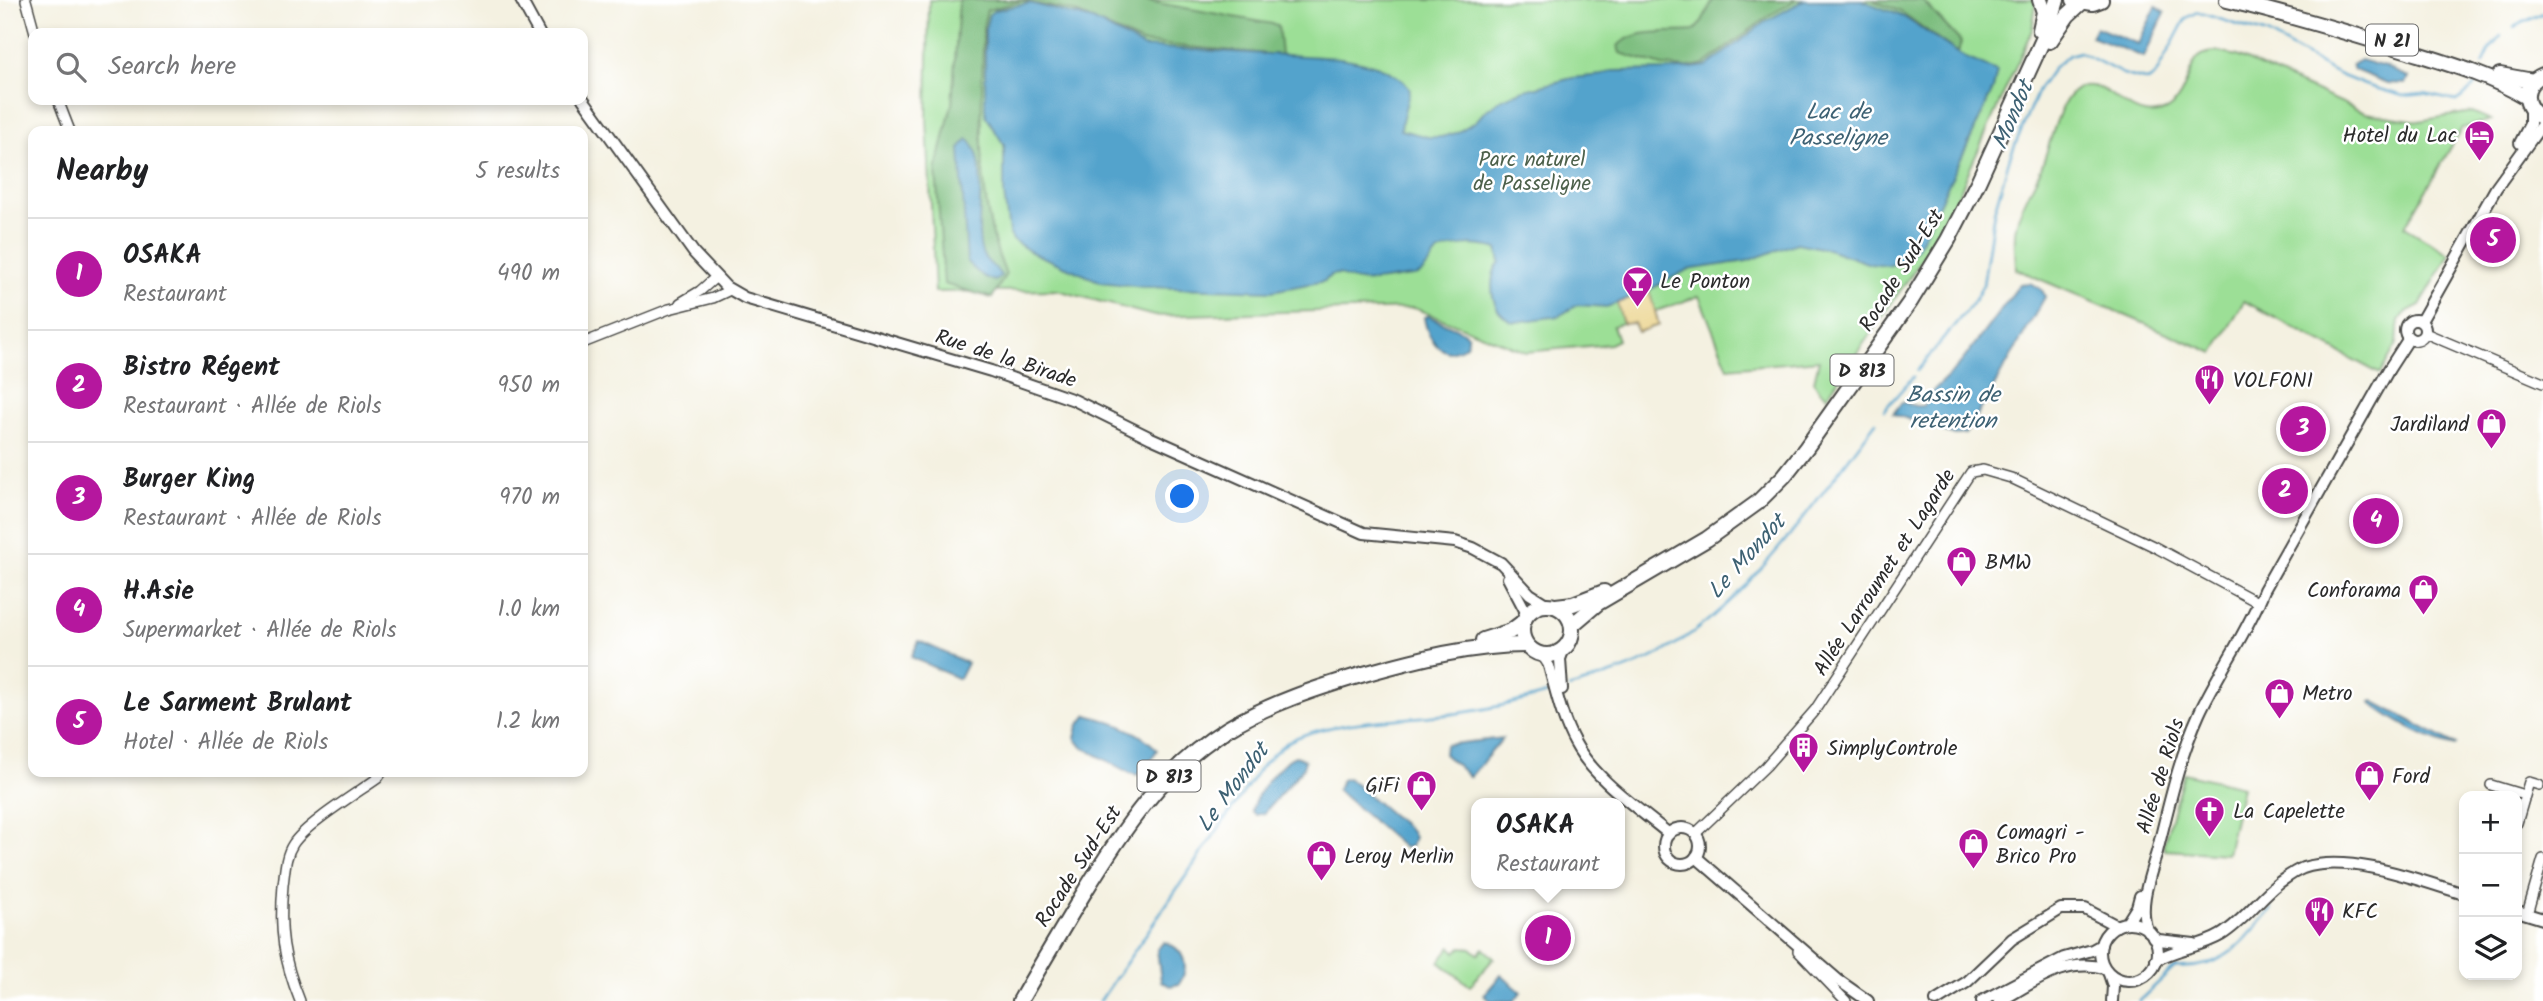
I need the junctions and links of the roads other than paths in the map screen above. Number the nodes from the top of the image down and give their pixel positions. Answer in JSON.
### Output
{"nodes":[{"id":1,"x":26,"y":0,"type":"edge"},
{"id":2,"x":521,"y":0,"type":"edge"},
{"id":3,"x":2040,"y":0,"type":"edge"},
{"id":4,"x":2057,"y":0,"type":"edge"},
{"id":5,"x":2101,"y":0,"type":"edge"},
{"id":6,"x":2228,"y":0,"type":"edge"},
{"id":7,"x":2250,"y":0,"type":"edge"},
{"id":8,"x":2077,"y":1,"type":"edge"},
{"id":9,"x":34,"y":28,"type":"edge"},
{"id":10,"x":536,"y":28,"type":"edge"},
{"id":11,"x":2538,"y":78,"type":"edge"},
{"id":12,"x":2528,"y":103,"type":"junction"},
{"id":13,"x":60,"y":105,"type":"edge"},
{"id":14,"x":587,"y":105,"type":"edge"},
{"id":15,"x":2006,"y":118,"type":"junction"},
{"id":16,"x":2543,"y":118,"type":"edge"},
{"id":17,"x":2543,"y":123,"type":"edge"},
{"id":18,"x":68,"y":126,"type":"edge"},
{"id":19,"x":2496,"y":188,"type":"junction"},
{"id":20,"x":716,"y":277,"type":"junction"},
{"id":21,"x":730,"y":290,"type":"junction"},
{"id":22,"x":670,"y":309,"type":"junction"},
{"id":23,"x":2421,"y":321,"type":"junction"},
{"id":24,"x":2425,"y":333,"type":"junction"},
{"id":25,"x":2409,"y":338,"type":"junction"},
{"id":26,"x":588,"y":341,"type":"edge"},
{"id":27,"x":2543,"y":383,"type":"edge"},
{"id":28,"x":1490,"y":557,"type":"junction"},
{"id":29,"x":1656,"y":568,"type":"junction"},
{"id":30,"x":2259,"y":603,"type":"junction"},
{"id":31,"x":1551,"y":605,"type":"junction"},
{"id":32,"x":1525,"y":618,"type":"junction"},
{"id":33,"x":1572,"y":625,"type":"junction"},
{"id":34,"x":1526,"y":645,"type":"junction"},
{"id":35,"x":1564,"y":648,"type":"junction"},
{"id":36,"x":1545,"y":660,"type":"junction"},
{"id":37,"x":1411,"y":661,"type":"junction"},
{"id":38,"x":1569,"y":729,"type":"junction"},
{"id":39,"x":379,"y":777,"type":"edge"},
{"id":40,"x":2491,"y":785,"type":"dead end"},
{"id":41,"x":2539,"y":785,"type":"dead end"},
{"id":42,"x":2524,"y":795,"type":"junction"},
{"id":43,"x":2522,"y":803,"type":"edge"},
{"id":44,"x":1669,"y":834,"type":"junction"},
{"id":45,"x":1695,"y":834,"type":"junction"},
{"id":46,"x":1696,"y":858,"type":"junction"},
{"id":47,"x":2543,"y":859,"type":"edge"},
{"id":48,"x":2459,"y":893,"type":"edge"},
{"id":49,"x":2080,"y":908,"type":"junction"},
{"id":50,"x":2522,"y":912,"type":"edge"},
{"id":51,"x":2543,"y":919,"type":"edge"},
{"id":52,"x":2122,"y":924,"type":"junction"},
{"id":53,"x":1784,"y":933,"type":"junction"},
{"id":54,"x":2150,"y":934,"type":"junction"},
{"id":55,"x":2102,"y":941,"type":"junction"},
{"id":56,"x":2196,"y":944,"type":"junction"},
{"id":57,"x":2157,"y":960,"type":"junction"},
{"id":58,"x":2107,"y":971,"type":"junction"},
{"id":59,"x":2131,"y":981,"type":"junction"},
{"id":60,"x":300,"y":1001,"type":"edge"},
{"id":61,"x":1020,"y":1001,"type":"edge"},
{"id":62,"x":1846,"y":1001,"type":"edge"},
{"id":63,"x":1868,"y":1001,"type":"edge"},
{"id":64,"x":1936,"y":1001,"type":"edge"},
{"id":65,"x":1982,"y":1001,"type":"edge"},
{"id":66,"x":2000,"y":1001,"type":"edge"},
{"id":67,"x":2113,"y":1001,"type":"edge"}],
"edges":[{"from":1,"to":9,"type":"street"},
{"from":2,"to":10,"type":"street"},
{"from":3,"to":15,"type":"main road","number":"D 813"},
{"from":4,"to":15,"type":"main road","name":"Rocade Sud-Est","number":"D 813"},
{"from":5,"to":8,"type":"main road"},
{"from":6,"to":12,"type":"main road","number":"N 21"},
{"from":7,"to":11,"type":"main road","number":"N 21"},
{"from":8,"to":15,"type":"main road","name":"Rocade Sud-Est","number":"D 813"},
{"from":11,"to":12,"type":"main road"},
{"from":12,"to":16,"type":"main road"},
{"from":12,"to":19,"type":"street"},
{"from":13,"to":18,"type":"street"},
{"from":14,"to":20,"type":"street","name":"Rue de la Birade"},
{"from":15,"to":29,"type":"main road","name":"Rocade Sud-Est","number":"D 813"},
{"from":17,"to":19,"type":"street"},
{"from":19,"to":23,"type":"street"},
{"from":20,"to":21,"type":"street","name":"Rue de la Birade"},
{"from":20,"to":22,"type":"street"},
{"from":21,"to":22,"type":"street"},
{"from":21,"to":28,"type":"street","name":"Rue de la Birade"},
{"from":22,"to":26,"type":"street"},
{"from":23,"to":24,"type":"street"},
{"from":23,"to":25,"type":"street"},
{"from":24,"to":25,"type":"street"},
{"from":24,"to":27,"type":"street"},
{"from":25,"to":30,"type":"street","name":"Allée de Riols"},
{"from":28,"to":31,"type":"street","name":"Rue de la Birade"},
{"from":28,"to":32,"type":"street","name":"Rue de la Birade"},
{"from":29,"to":31,"type":"main road","name":"Rocade Sud-Est","number":"D 813"},
{"from":29,"to":33,"type":"main road","name":"Rocade Sud-Est","number":"D 813"},
{"from":30,"to":45,"type":"street","name":"Allée Larroumet et Lagarde"},
{"from":30,"to":52,"type":"street","name":"Allée de Riols"},
{"from":30,"to":54,"type":"street","name":"Allée de Riols"},
{"from":31,"to":32,"type":"main road"},
{"from":31,"to":33,"type":"main road"},
{"from":32,"to":34,"type":"main road"},
{"from":32,"to":37,"type":"main road","name":"Rocade Sud-Est","number":"D 813"},
{"from":33,"to":35,"type":"main road"},
{"from":34,"to":36,"type":"main road"},
{"from":34,"to":37,"type":"main road","name":"Rocade Sud-Est","number":"D 813"},
{"from":35,"to":36,"type":"main road"},
{"from":35,"to":38,"type":"street"},
{"from":36,"to":38,"type":"street"},
{"from":37,"to":61,"type":"main road","name":"Rocade Sud-Est","number":"D 813"},
{"from":38,"to":44,"type":"street"},
{"from":39,"to":60,"type":"street"},
{"from":40,"to":42,"type":"street"},
{"from":41,"to":42,"type":"street"},
{"from":42,"to":43,"type":"street"},
{"from":44,"to":45,"type":"street"},
{"from":44,"to":46,"type":"street"},
{"from":45,"to":46,"type":"street"},
{"from":46,"to":53,"type":"street"},
{"from":47,"to":50,"type":"street"},
{"from":48,"to":56,"type":"street"},
{"from":49,"to":52,"type":"street"},
{"from":49,"to":55,"type":"street"},
{"from":49,"to":64,"type":"street"},
{"from":50,"to":51,"type":"street"},
{"from":52,"to":54,"type":"street"},
{"from":52,"to":55,"type":"street"},
{"from":53,"to":62,"type":"street"},
{"from":53,"to":63,"type":"street"},
{"from":54,"to":56,"type":"street"},
{"from":54,"to":57,"type":"street"},
{"from":55,"to":58,"type":"street"},
{"from":55,"to":65,"type":"street"},
{"from":56,"to":57,"type":"street"},
{"from":57,"to":59,"type":"street"},
{"from":58,"to":59,"type":"street"},
{"from":58,"to":66,"type":"street"},
{"from":58,"to":67,"type":"street"},
{"from":59,"to":67,"type":"street"}]}
